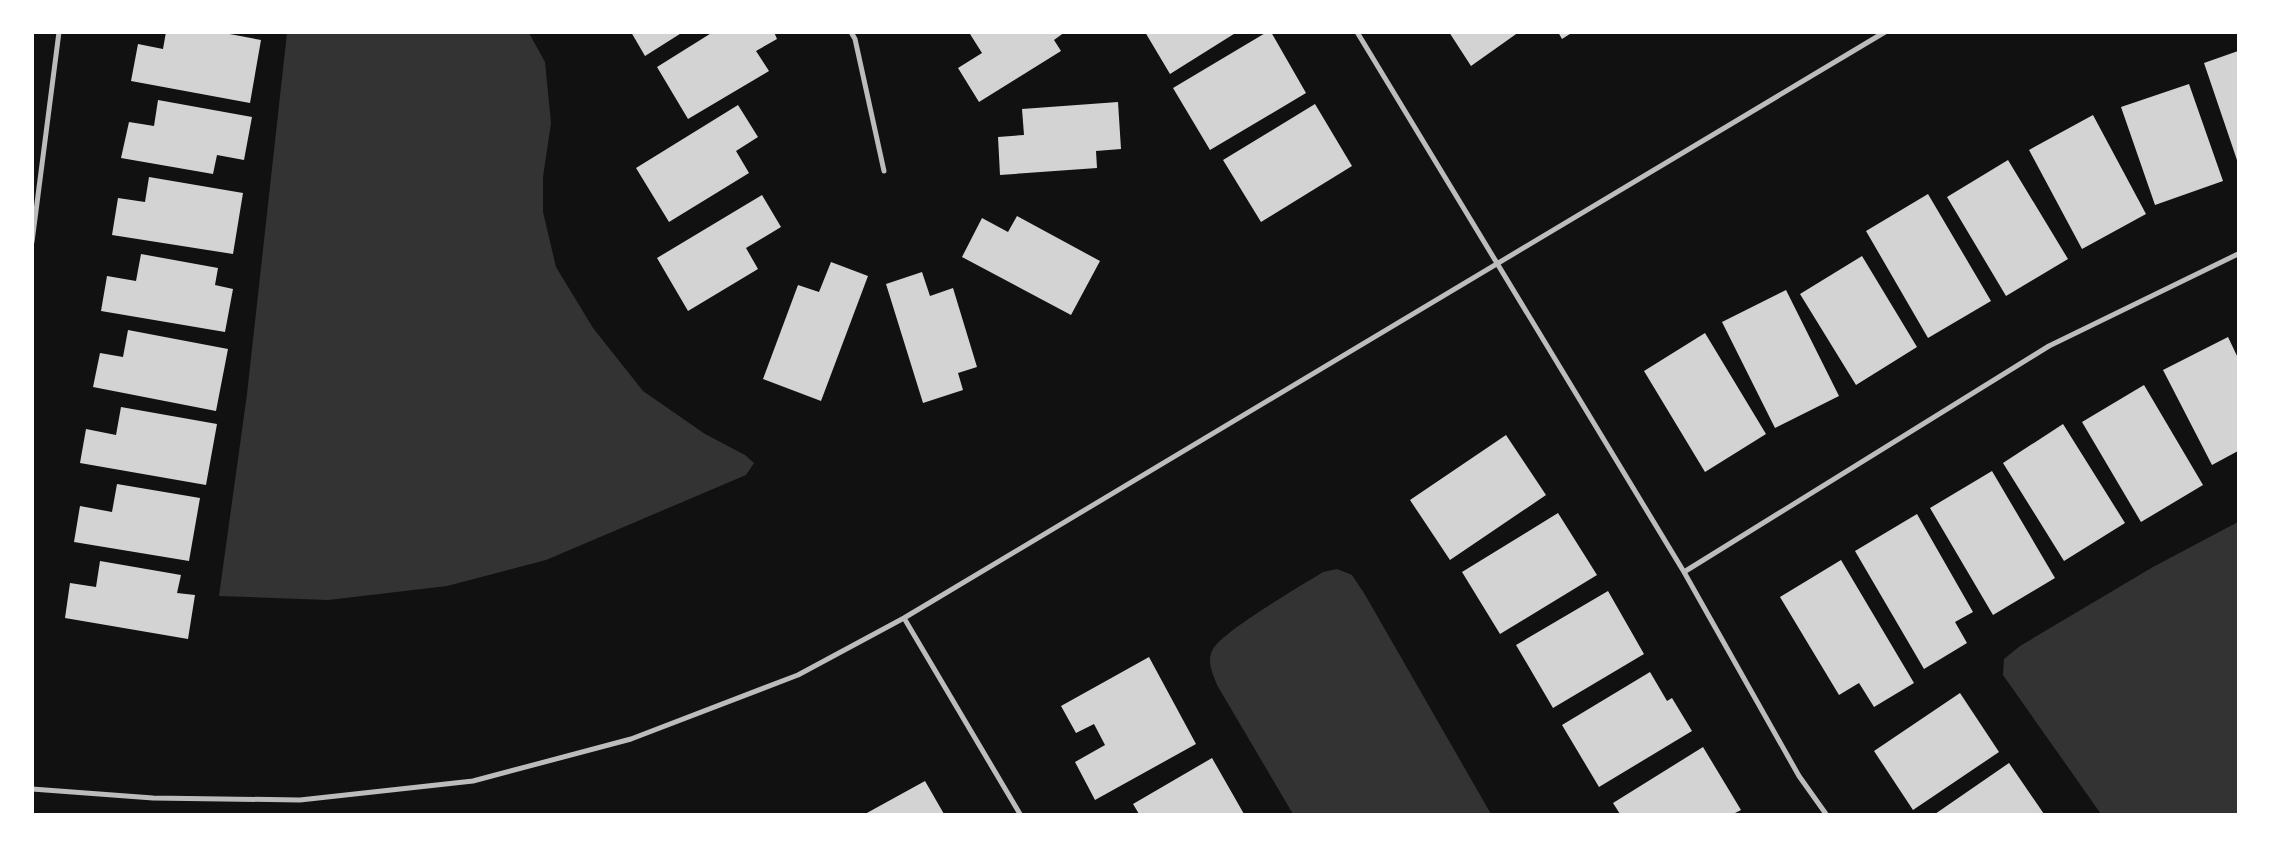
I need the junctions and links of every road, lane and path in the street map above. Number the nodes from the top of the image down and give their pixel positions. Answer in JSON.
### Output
{"nodes":[{"id":1,"x":59,"y":32,"type":"edge"},
{"id":2,"x":851,"y":32,"type":"edge"},
{"id":3,"x":1357,"y":32,"type":"edge"},
{"id":4,"x":1885,"y":32,"type":"edge"},
{"id":5,"x":884,"y":171,"type":"dead end"},
{"id":6,"x":32,"y":242,"type":"edge"},
{"id":7,"x":2238,"y":254,"type":"edge"},
{"id":8,"x":1497,"y":265,"type":"junction"},
{"id":9,"x":1684,"y":572,"type":"junction"},
{"id":10,"x":904,"y":618,"type":"junction"},
{"id":11,"x":32,"y":789,"type":"edge"},
{"id":12,"x":1020,"y":814,"type":"edge"},
{"id":13,"x":1826,"y":814,"type":"edge"}],
"edges":[{"from":1,"to":6,"type":"street"},
{"from":2,"to":5,"type":"street"},
{"from":3,"to":8,"type":"street"},
{"from":4,"to":8,"type":"street"},
{"from":7,"to":9,"type":"street"},
{"from":8,"to":9,"type":"street"},
{"from":8,"to":10,"type":"street"},
{"from":9,"to":13,"type":"street"},
{"from":10,"to":11,"type":"street"},
{"from":10,"to":12,"type":"street"}]}
